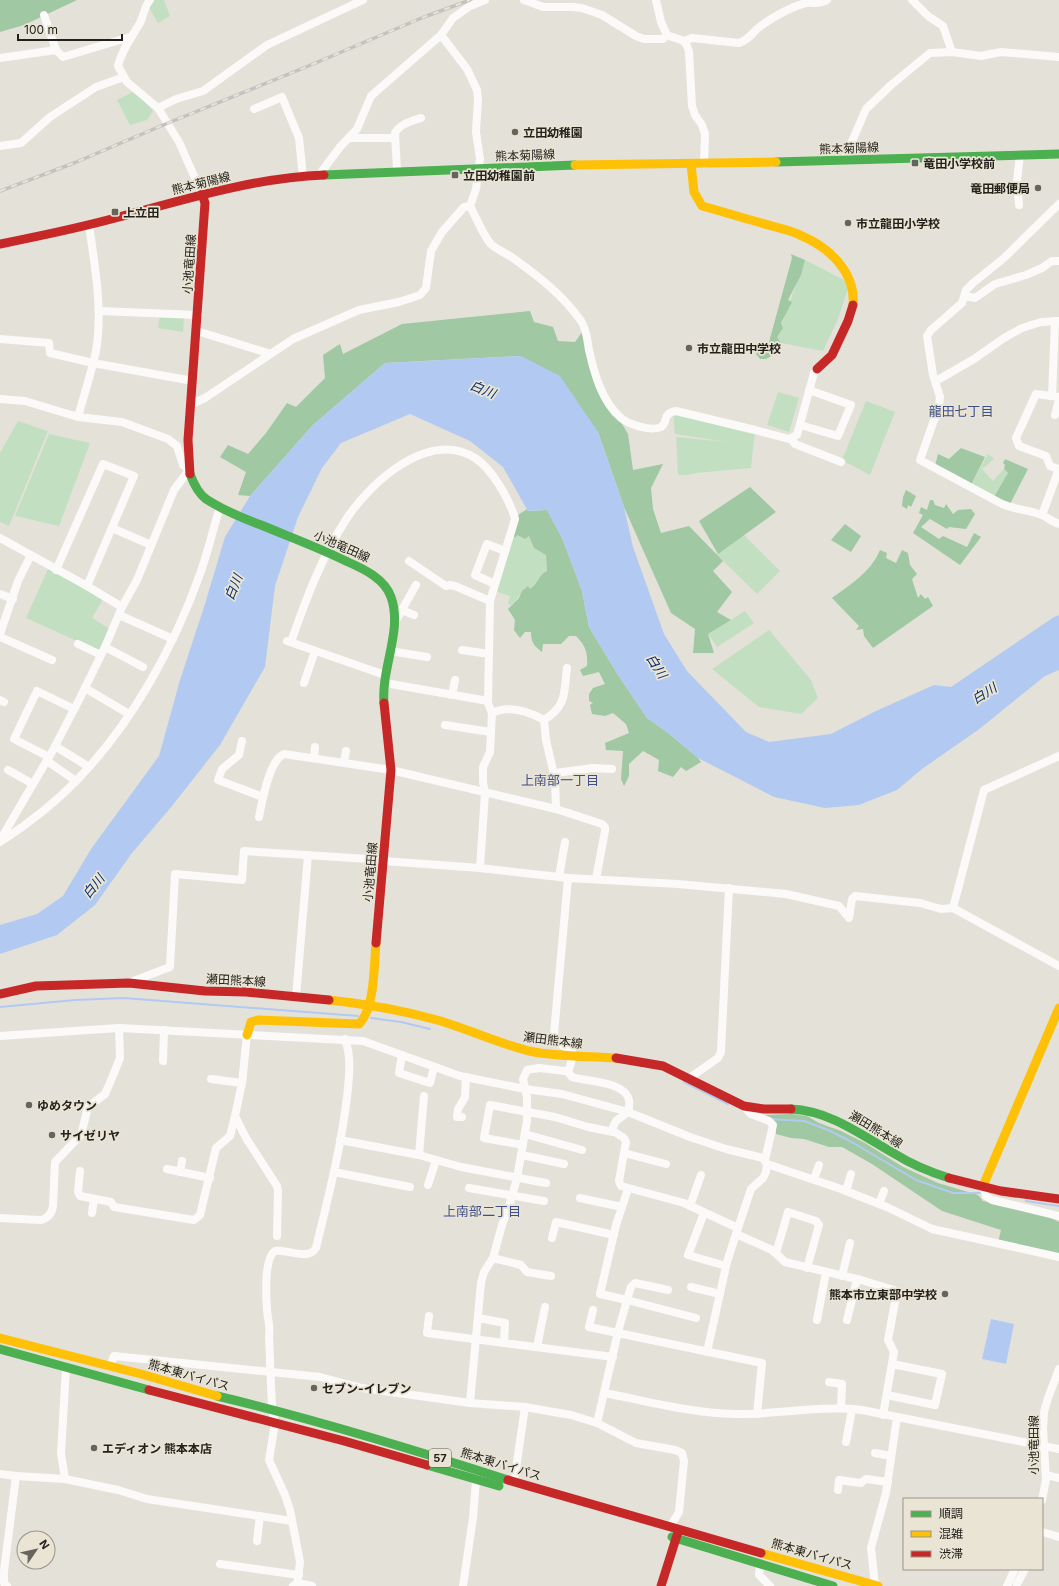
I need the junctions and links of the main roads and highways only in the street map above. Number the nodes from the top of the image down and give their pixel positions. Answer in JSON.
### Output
{"nodes":[{"id":1,"x":1059,"y":154,"type":"edge"},
{"id":2,"x":691,"y":164,"type":"junction"},
{"id":3,"x":202,"y":194,"type":"junction"},
{"id":4,"x":0,"y":244,"type":"edge"},
{"id":5,"x":817,"y":368,"type":"road end"},
{"id":6,"x":0,"y":994,"type":"edge"},
{"id":7,"x":370,"y":1004,"type":"junction"},
{"id":8,"x":1059,"y":1008,"type":"edge"},
{"id":9,"x":247,"y":1035,"type":"road end"},
{"id":10,"x":983,"y":1186,"type":"junction"},
{"id":11,"x":1059,"y":1199,"type":"edge"},
{"id":12,"x":0,"y":1338,"type":"edge"},
{"id":13,"x":0,"y":1349,"type":"edge"},
{"id":14,"x":609,"y":1519,"type":"dead end"},
{"id":15,"x":661,"y":1534,"type":"dead end"},
{"id":16,"x":678,"y":1534,"type":"junction"},
{"id":17,"x":661,"y":1586,"type":"edge"},
{"id":18,"x":833,"y":1586,"type":"edge"},
{"id":19,"x":876,"y":1586,"type":"edge"}],
"edges":[{"from":1,"to":2,"type":"main road","name":"熊本菊陽線"},
{"from":2,"to":3,"type":"main road","name":"熊本菊陽線"},
{"from":2,"to":5,"type":"main road"},
{"from":3,"to":4,"type":"main road","name":"熊本菊陽線"},
{"from":3,"to":7,"type":"main road","name":"小池竜田線"},
{"from":6,"to":7,"type":"main road","name":"瀬田熊本線"},
{"from":7,"to":9,"type":"main road"},
{"from":7,"to":10,"type":"main road","name":"瀬田熊本線"},
{"from":8,"to":10,"type":"main road"},
{"from":10,"to":11,"type":"main road","name":"瀬田熊本線"},
{"from":12,"to":16,"type":"main road","name":"熊本東バイパス","number":"57"},
{"from":13,"to":14,"type":"main road","name":"熊本東バイパス","number":"57"},
{"from":15,"to":16,"type":"main road","name":"熊本東バイパス","number":"57"},
{"from":16,"to":17,"type":"main road"},
{"from":16,"to":18,"type":"main road","name":"熊本東バイパス","number":"57"},
{"from":16,"to":19,"type":"main road","name":"熊本東バイパス","number":"57"}]}
